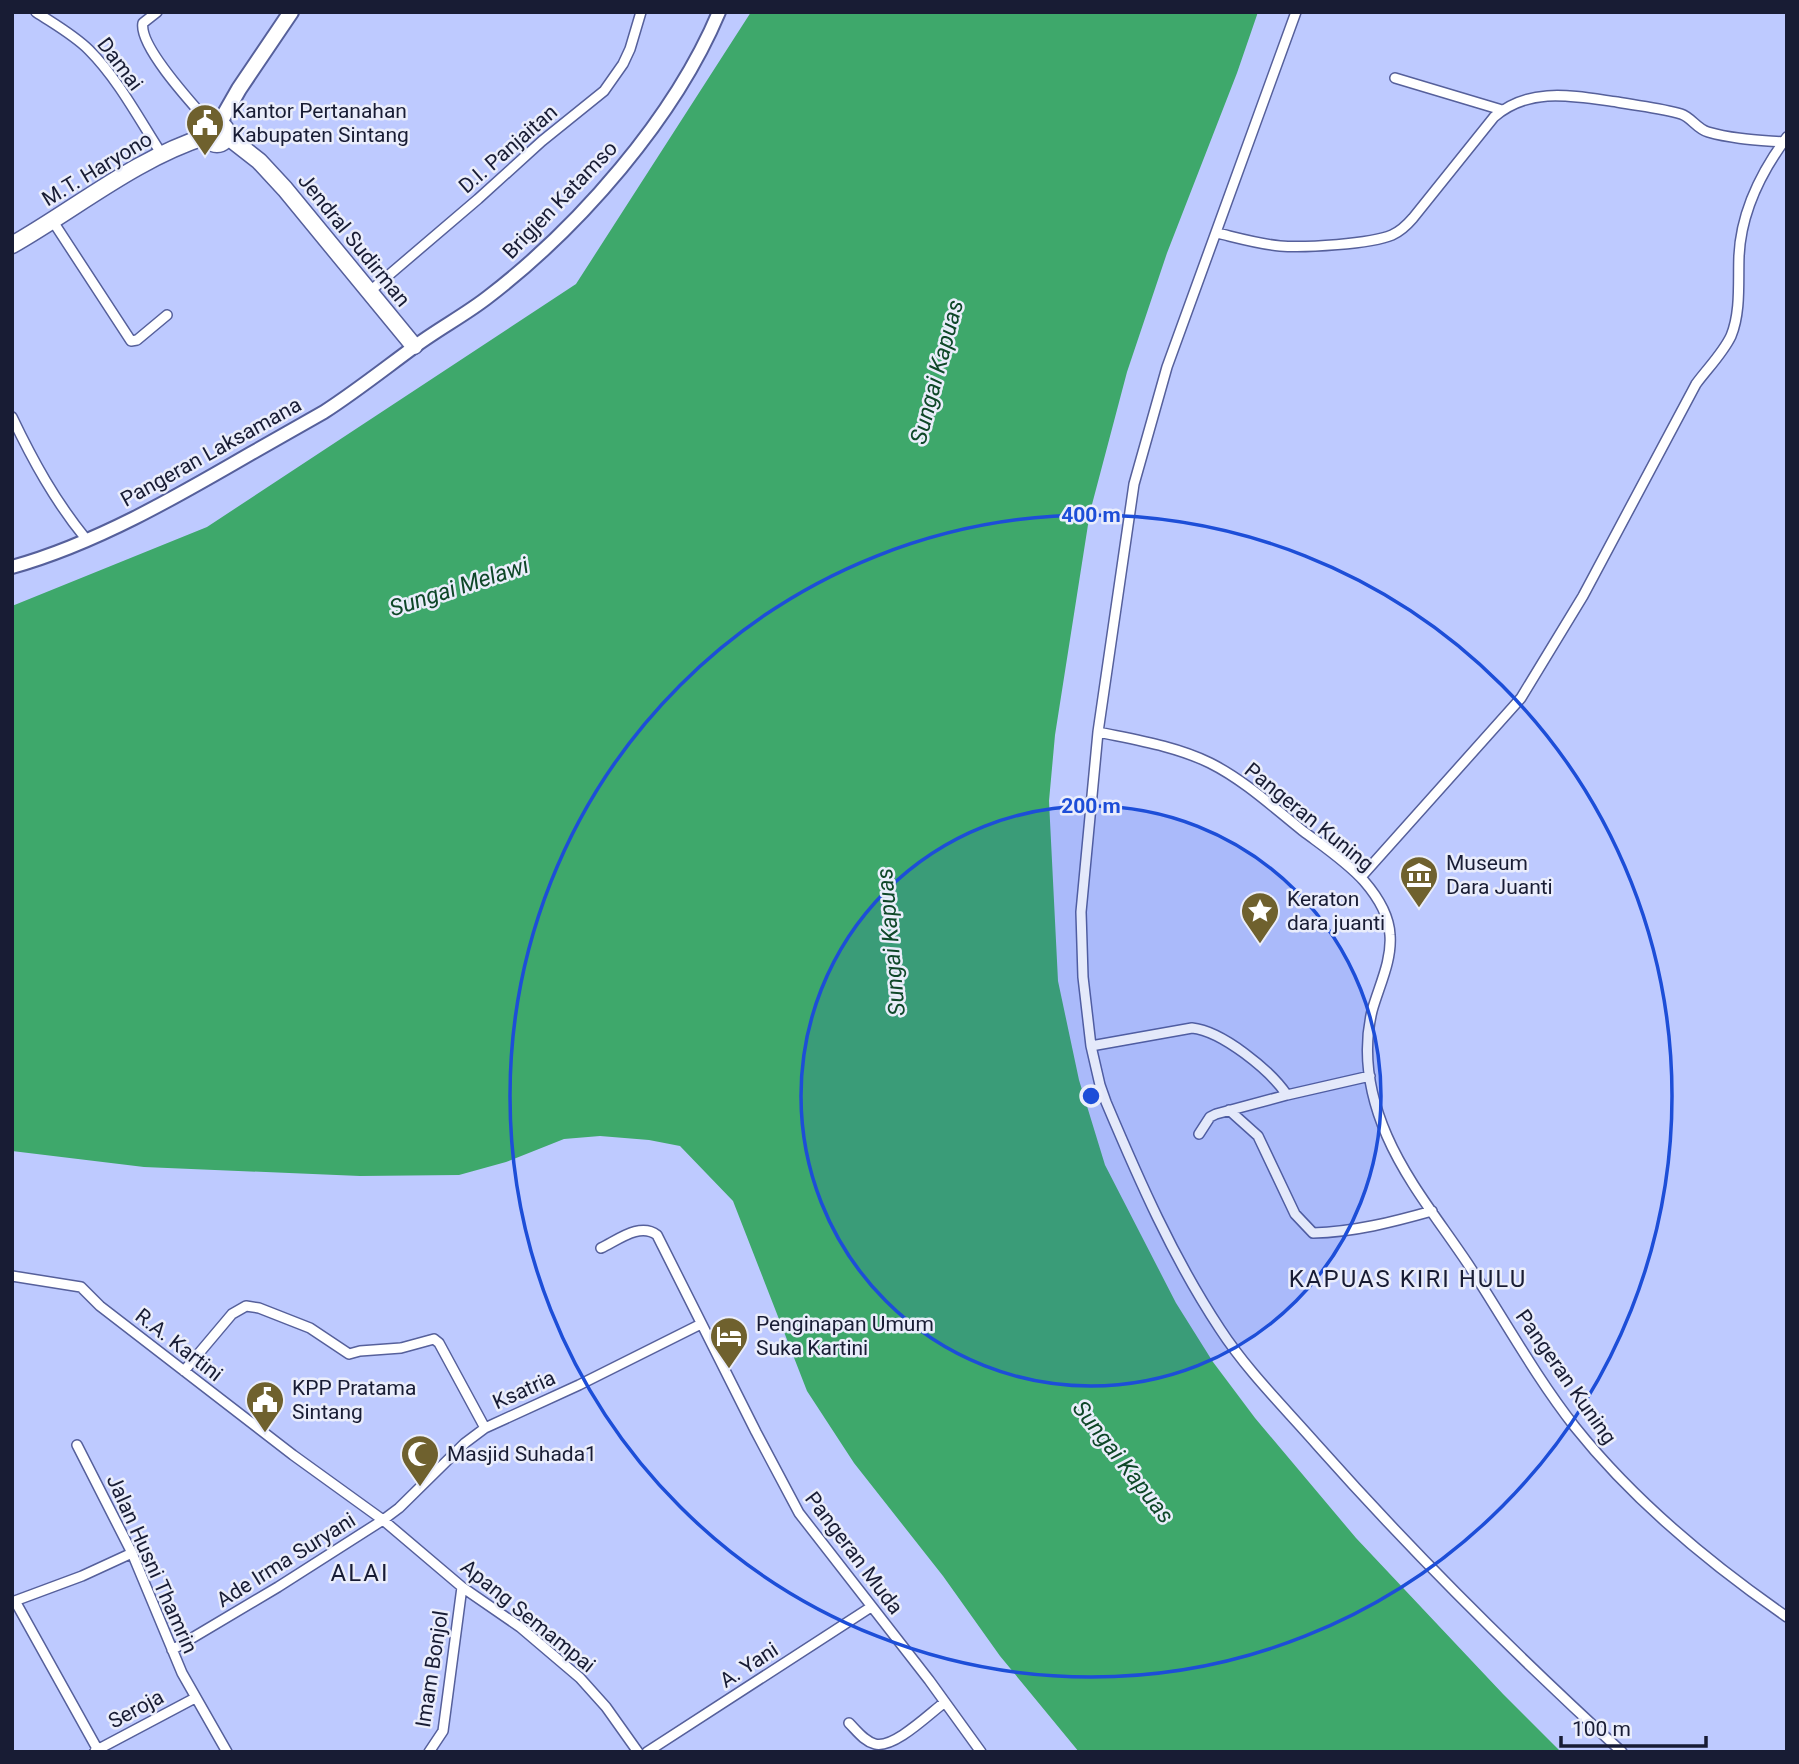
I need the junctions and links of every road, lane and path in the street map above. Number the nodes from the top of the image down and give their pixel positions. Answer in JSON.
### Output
{"nodes":[{"id":1,"x":36,"y":12,"type":"edge"},
{"id":2,"x":157,"y":12,"type":"edge"},
{"id":3,"x":291,"y":12,"type":"edge"},
{"id":4,"x":641,"y":12,"type":"edge"},
{"id":5,"x":719,"y":12,"type":"edge"},
{"id":6,"x":1296,"y":12,"type":"edge"},
{"id":7,"x":1395,"y":78,"type":"dead end"},
{"id":8,"x":1502,"y":110,"type":"junction"},
{"id":9,"x":216,"y":130,"type":"junction"},
{"id":10,"x":1785,"y":140,"type":"edge"},
{"id":11,"x":161,"y":153,"type":"junction"},
{"id":12,"x":52,"y":220,"type":"junction"},
{"id":13,"x":1217,"y":233,"type":"junction"},
{"id":14,"x":12,"y":245,"type":"edge"},
{"id":15,"x":369,"y":292,"type":"junction"},
{"id":16,"x":167,"y":315,"type":"dead end"},
{"id":17,"x":414,"y":346,"type":"junction"},
{"id":18,"x":12,"y":417,"type":"edge"},
{"id":19,"x":86,"y":539,"type":"junction"},
{"id":20,"x":12,"y":567,"type":"edge"},
{"id":21,"x":1098,"y":733,"type":"junction"},
{"id":22,"x":1361,"y":877,"type":"junction"},
{"id":23,"x":1091,"y":1046,"type":"junction"},
{"id":24,"x":1370,"y":1076,"type":"junction"},
{"id":25,"x":1287,"y":1094,"type":"junction"},
{"id":26,"x":1229,"y":1110,"type":"junction"},
{"id":27,"x":1199,"y":1134,"type":"dead end"},
{"id":28,"x":1432,"y":1212,"type":"junction"},
{"id":29,"x":601,"y":1248,"type":"dead end"},
{"id":30,"x":12,"y":1276,"type":"edge"},
{"id":31,"x":701,"y":1324,"type":"junction"},
{"id":32,"x":184,"y":1371,"type":"junction"},
{"id":33,"x":485,"y":1427,"type":"junction"},
{"id":34,"x":77,"y":1445,"type":"dead end"},
{"id":35,"x":383,"y":1520,"type":"junction"},
{"id":36,"x":132,"y":1553,"type":"junction"},
{"id":37,"x":462,"y":1587,"type":"junction"},
{"id":38,"x":14,"y":1602,"type":"edge"},
{"id":39,"x":871,"y":1607,"type":"junction"},
{"id":40,"x":1787,"y":1617,"type":"edge"},
{"id":41,"x":172,"y":1650,"type":"junction"},
{"id":42,"x":195,"y":1698,"type":"junction"},
{"id":43,"x":945,"y":1702,"type":"junction"},
{"id":44,"x":849,"y":1723,"type":"dead end"},
{"id":45,"x":97,"y":1751,"type":"edge"},
{"id":46,"x":227,"y":1752,"type":"edge"},
{"id":47,"x":429,"y":1752,"type":"edge"},
{"id":48,"x":638,"y":1752,"type":"edge"},
{"id":49,"x":647,"y":1752,"type":"edge"},
{"id":50,"x":981,"y":1752,"type":"edge"},
{"id":51,"x":1622,"y":1752,"type":"edge"}],
"edges":[{"from":1,"to":11,"type":"street","name":"Damai"},
{"from":2,"to":9,"type":"street"},
{"from":3,"to":9,"type":"main road"},
{"from":4,"to":15,"type":"street","name":"D.I. Panjaitan"},
{"from":5,"to":17,"type":"street","name":"Brigjen Katamso"},
{"from":6,"to":13,"type":"street"},
{"from":7,"to":8,"type":"street"},
{"from":8,"to":10,"type":"street"},
{"from":8,"to":13,"type":"street"},
{"from":9,"to":11,"type":"highway","name":"M.T. Haryono"},
{"from":9,"to":15,"type":"highway","name":"Jendral Sudirman"},
{"from":10,"to":22,"type":"street"},
{"from":11,"to":12,"type":"highway","name":"M.T. Haryono"},
{"from":12,"to":14,"type":"highway","name":"M.T. Haryono"},
{"from":12,"to":16,"type":"street"},
{"from":13,"to":21,"type":"street"},
{"from":15,"to":17,"type":"highway","name":"Jendral Sudirman"},
{"from":17,"to":19,"type":"street","name":"Pangeran Laksamana"},
{"from":18,"to":19,"type":"street"},
{"from":19,"to":20,"type":"street","name":"Pangeran Laksamana"},
{"from":21,"to":22,"type":"street","name":"Pangeran Kuning"},
{"from":21,"to":23,"type":"street"},
{"from":22,"to":24,"type":"street","name":"Pangeran Kuning"},
{"from":23,"to":25,"type":"street"},
{"from":23,"to":51,"type":"street"},
{"from":24,"to":25,"type":"street"},
{"from":24,"to":28,"type":"street","name":"Pangeran Kuning"},
{"from":25,"to":26,"type":"street"},
{"from":26,"to":27,"type":"street"},
{"from":26,"to":28,"type":"street"},
{"from":28,"to":40,"type":"street","name":"Pangeran Kuning"},
{"from":29,"to":31,"type":"street","name":"Pangeran Muda"},
{"from":30,"to":32,"type":"street","name":"R.A. Kartini"},
{"from":31,"to":33,"type":"street","name":"Ksatria"},
{"from":31,"to":39,"type":"street","name":"Pangeran Muda"},
{"from":32,"to":33,"type":"street"},
{"from":32,"to":35,"type":"street","name":"R.A. Kartini"},
{"from":33,"to":35,"type":"street","name":"Ksatria"},
{"from":34,"to":36,"type":"street","name":"Jalan Husni Thamrin"},
{"from":35,"to":37,"type":"street","name":"Apang Semampai"},
{"from":35,"to":41,"type":"street","name":"Ade Irma Suryani"},
{"from":36,"to":38,"type":"street"},
{"from":36,"to":41,"type":"street","name":"Jalan Husni Thamrin"},
{"from":37,"to":47,"type":"street","name":"Imam Bonjol"},
{"from":37,"to":48,"type":"street","name":"Apang Semampai"},
{"from":38,"to":45,"type":"street"},
{"from":39,"to":43,"type":"street","name":"Pangeran Muda"},
{"from":39,"to":49,"type":"street","name":"A. Yani"},
{"from":41,"to":42,"type":"street","name":"Jalan Husni Thamrin"},
{"from":42,"to":45,"type":"street","name":"Seroja"},
{"from":42,"to":46,"type":"street","name":"Jalan Husni Thamrin"},
{"from":43,"to":44,"type":"street"},
{"from":43,"to":50,"type":"street","name":"Pangeran Muda"}]}
